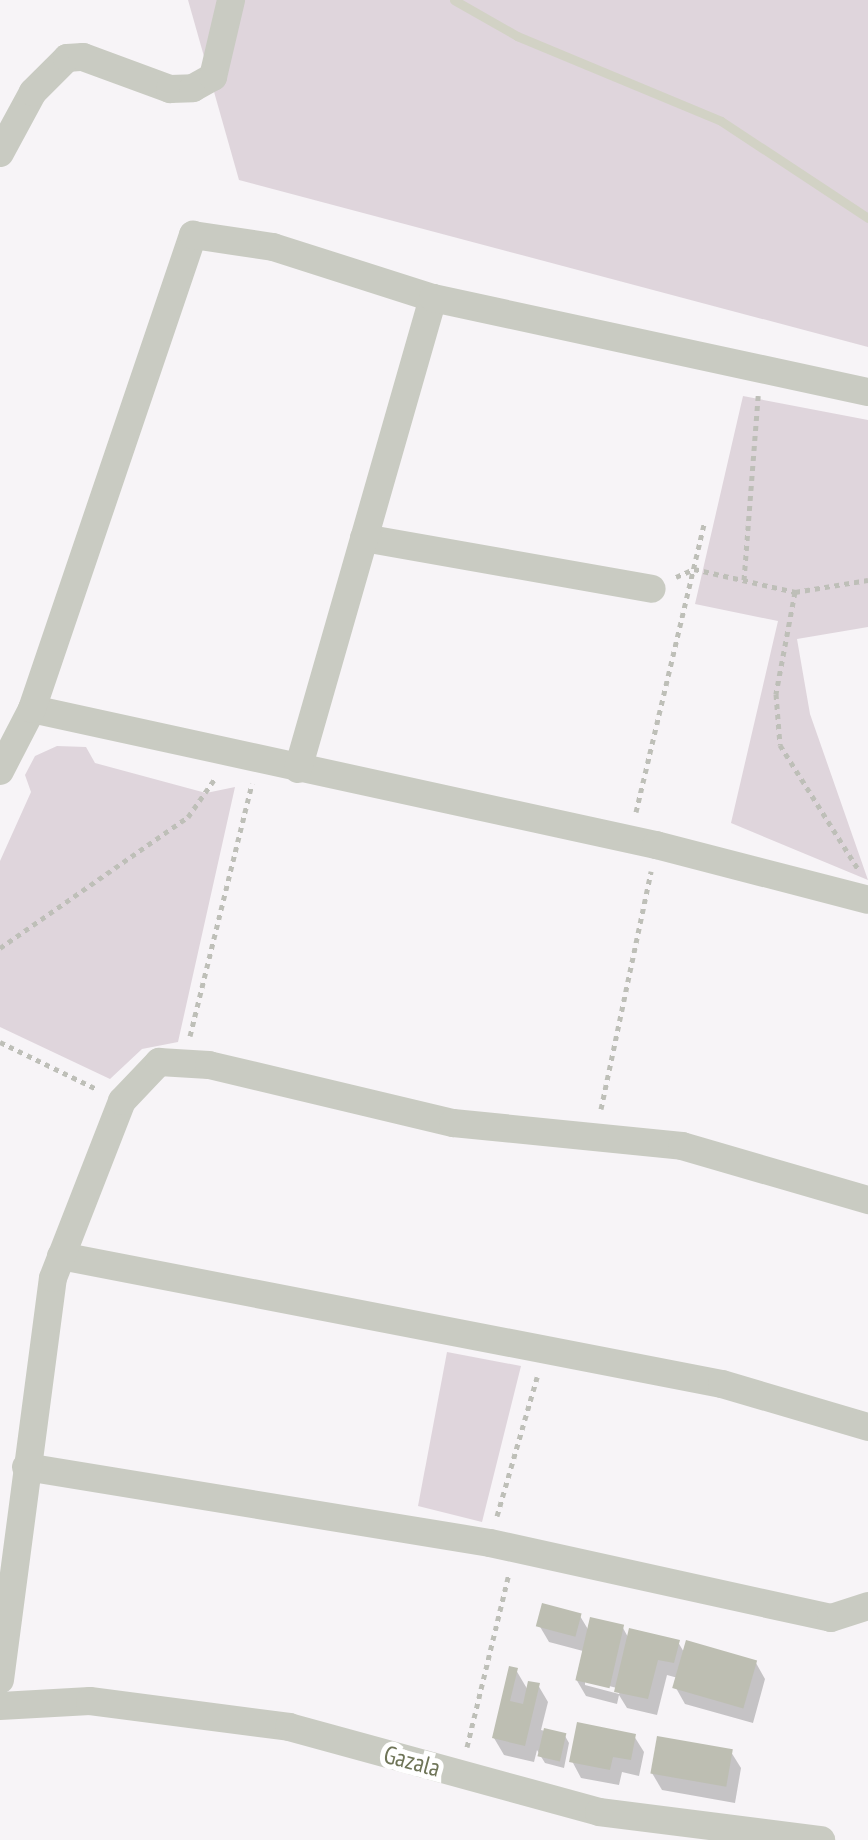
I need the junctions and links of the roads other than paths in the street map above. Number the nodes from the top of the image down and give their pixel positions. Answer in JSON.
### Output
{"nodes":[{"id":1,"x":231,"y":0,"type":"edge"},
{"id":2,"x":0,"y":153,"type":"edge"},
{"id":3,"x":432,"y":298,"type":"junction"},
{"id":4,"x":868,"y":392,"type":"edge"},
{"id":5,"x":364,"y":538,"type":"junction"},
{"id":6,"x":652,"y":589,"type":"road end"},
{"id":7,"x":32,"y":709,"type":"junction"},
{"id":8,"x":298,"y":769,"type":"junction"},
{"id":9,"x":0,"y":771,"type":"edge"},
{"id":10,"x":868,"y":900,"type":"edge"},
{"id":11,"x":868,"y":1200,"type":"edge"},
{"id":12,"x":62,"y":1256,"type":"junction"},
{"id":13,"x":868,"y":1427,"type":"edge"},
{"id":14,"x":26,"y":1467,"type":"junction"},
{"id":15,"x":868,"y":1606,"type":"edge"},
{"id":16,"x":0,"y":1680,"type":"edge"},
{"id":17,"x":0,"y":1706,"type":"edge"},
{"id":18,"x":821,"y":1840,"type":"edge"}],
"edges":[{"from":1,"to":2,"type":"street"},
{"from":3,"to":4,"type":"street"},
{"from":3,"to":5,"type":"street"},
{"from":3,"to":7,"type":"street"},
{"from":5,"to":6,"type":"street"},
{"from":5,"to":8,"type":"street"},
{"from":7,"to":8,"type":"street"},
{"from":7,"to":9,"type":"street"},
{"from":8,"to":10,"type":"street"},
{"from":11,"to":12,"type":"street"},
{"from":12,"to":13,"type":"street"},
{"from":12,"to":14,"type":"street"},
{"from":14,"to":15,"type":"street"},
{"from":14,"to":16,"type":"street"},
{"from":17,"to":18,"type":"street","name":"Gazala"}]}
